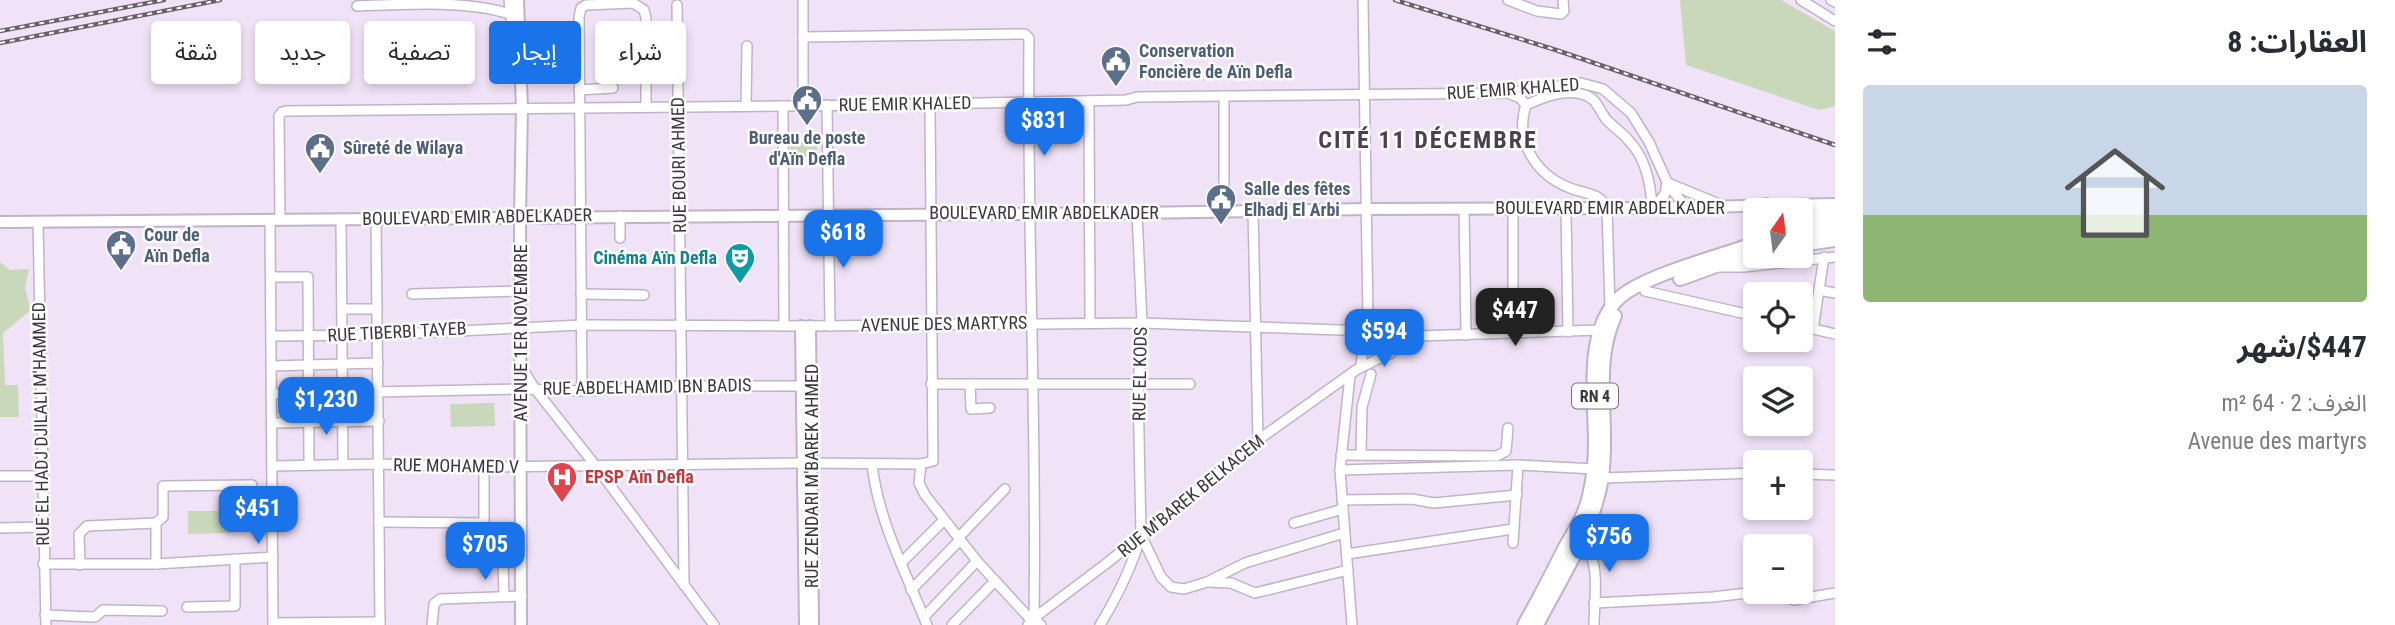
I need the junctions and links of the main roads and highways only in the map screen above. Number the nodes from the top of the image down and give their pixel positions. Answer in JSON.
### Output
{"nodes":[{"id":1,"x":518,"y":0,"type":"edge"},
{"id":2,"x":1835,"y":204,"type":"edge"},
{"id":3,"x":1813,"y":205,"type":"edge"},
{"id":4,"x":1743,"y":207,"type":"edge"},
{"id":5,"x":1835,"y":212,"type":"edge"},
{"id":6,"x":520,"y":216,"type":"junction"},
{"id":7,"x":1813,"y":216,"type":"edge"},
{"id":8,"x":0,"y":222,"type":"edge"},
{"id":9,"x":1835,"y":222,"type":"edge"},
{"id":10,"x":1813,"y":225,"type":"edge"},
{"id":11,"x":1835,"y":232,"type":"edge"},
{"id":12,"x":1813,"y":235,"type":"edge"},
{"id":13,"x":1835,"y":240,"type":"edge"},
{"id":14,"x":1813,"y":243,"type":"edge"},
{"id":15,"x":1743,"y":251,"type":"edge"},
{"id":16,"x":1743,"y":256,"type":"edge"},
{"id":17,"x":806,"y":326,"type":"road end"},
{"id":18,"x":807,"y":463,"type":"junction"},
{"id":19,"x":1598,"y":474,"type":"junction"},
{"id":20,"x":521,"y":625,"type":"edge"},
{"id":21,"x":805,"y":625,"type":"edge"},
{"id":22,"x":813,"y":625,"type":"edge"},
{"id":23,"x":1524,"y":625,"type":"edge"},
{"id":24,"x":1537,"y":625,"type":"edge"}],
"edges":[{"from":1,"to":6,"type":"main road","name":"AVENUE 1ER NOVEMBRE"},
{"from":2,"to":3,"type":"main road","name":"BOULEVARD EMIR ABDELKADER"},
{"from":4,"to":6,"type":"main road","name":"BOULEVARD EMIR ABDELKADER"},
{"from":5,"to":7,"type":"highway"},
{"from":6,"to":8,"type":"main road","name":"BOULEVARD EMIR ABDELKADER"},
{"from":6,"to":20,"type":"main road","name":"AVENUE 1ER NOVEMBRE"},
{"from":9,"to":10,"type":"highway"},
{"from":11,"to":12,"type":"highway"},
{"from":13,"to":14,"type":"highway"},
{"from":15,"to":19,"type":"highway","number":"RN 4"},
{"from":16,"to":19,"type":"highway","number":"RN 4"},
{"from":17,"to":18,"type":"main road"},
{"from":18,"to":21,"type":"main road"},
{"from":18,"to":22,"type":"main road","name":"RUE ZENDARI M'BAREK AHMED"},
{"from":19,"to":23,"type":"highway","number":"RN 4"},
{"from":19,"to":24,"type":"highway","number":"RN 4"}]}
